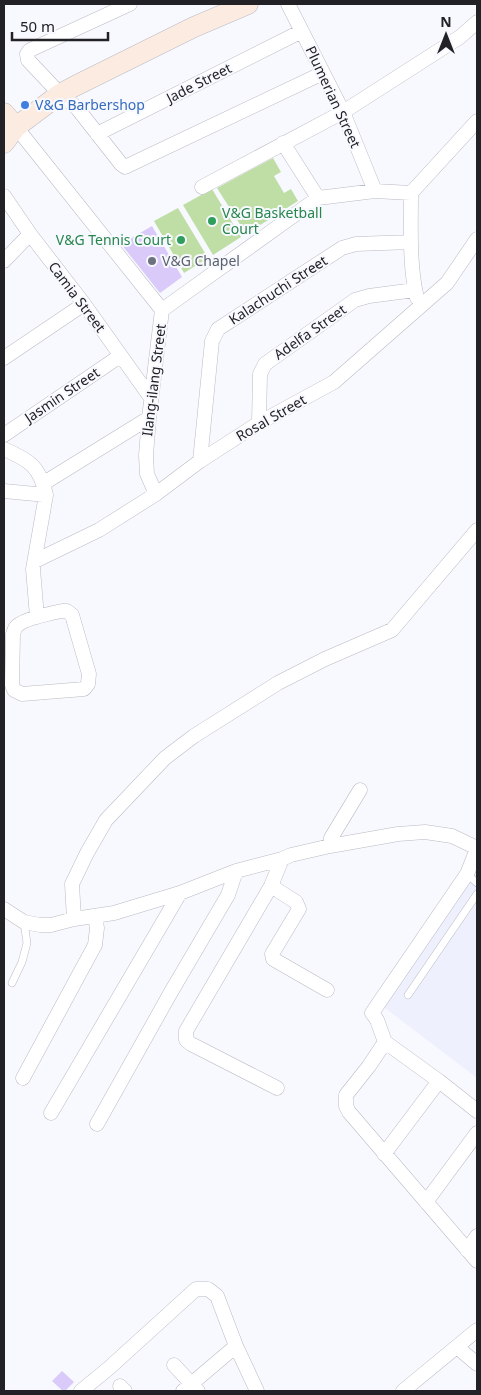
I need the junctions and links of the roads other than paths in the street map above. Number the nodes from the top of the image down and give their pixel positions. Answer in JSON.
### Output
{"nodes":[{"id":1,"x":130,"y":4,"type":"edge"},
{"id":2,"x":248,"y":4,"type":"edge"},
{"id":3,"x":288,"y":4,"type":"edge"},
{"id":4,"x":477,"y":22,"type":"edge"},
{"id":5,"x":302,"y":32,"type":"junction"},
{"id":6,"x":323,"y":72,"type":"junction"},
{"id":7,"x":60,"y":94,"type":"junction"},
{"id":8,"x":343,"y":112,"type":"junction"},
{"id":9,"x":10,"y":120,"type":"edge"},
{"id":10,"x":477,"y":121,"type":"edge"},
{"id":11,"x":97,"y":134,"type":"junction"},
{"id":12,"x":4,"y":143,"type":"edge"},
{"id":13,"x":284,"y":143,"type":"junction"},
{"id":14,"x":202,"y":187,"type":"dead end"},
{"id":15,"x":375,"y":191,"type":"junction"},
{"id":16,"x":411,"y":193,"type":"junction"},
{"id":17,"x":4,"y":196,"type":"edge"},
{"id":18,"x":318,"y":198,"type":"junction"},
{"id":19,"x":30,"y":234,"type":"junction"},
{"id":20,"x":477,"y":239,"type":"edge"},
{"id":21,"x":411,"y":242,"type":"junction"},
{"id":22,"x":4,"y":261,"type":"edge"},
{"id":23,"x":415,"y":290,"type":"junction"},
{"id":24,"x":84,"y":304,"type":"junction"},
{"id":25,"x":419,"y":308,"type":"junction"},
{"id":26,"x":162,"y":310,"type":"junction"},
{"id":27,"x":120,"y":356,"type":"junction"},
{"id":28,"x":4,"y":358,"type":"edge"},
{"id":29,"x":151,"y":398,"type":"junction"},
{"id":30,"x":149,"y":418,"type":"junction"},
{"id":31,"x":259,"y":423,"type":"junction"},
{"id":32,"x":4,"y":435,"type":"edge"},
{"id":33,"x":4,"y":449,"type":"edge"},
{"id":34,"x":200,"y":462,"type":"junction"},
{"id":35,"x":45,"y":489,"type":"junction"},
{"id":36,"x":4,"y":491,"type":"edge"},
{"id":37,"x":156,"y":494,"type":"junction"},
{"id":38,"x":477,"y":530,"type":"edge"},
{"id":39,"x":35,"y":561,"type":"junction"},
{"id":40,"x":37,"y":617,"type":"junction"},
{"id":41,"x":360,"y":790,"type":"dead end"},
{"id":42,"x":330,"y":846,"type":"junction"},
{"id":43,"x":477,"y":848,"type":"edge"},
{"id":44,"x":282,"y":859,"type":"junction"},
{"id":45,"x":236,"y":872,"type":"junction"},
{"id":46,"x":472,"y":879,"type":"edge"},
{"id":47,"x":271,"y":886,"type":"junction"},
{"id":48,"x":180,"y":893,"type":"junction"},
{"id":49,"x":477,"y":894,"type":"edge"},
{"id":50,"x":4,"y":909,"type":"edge"},
{"id":51,"x":95,"y":916,"type":"junction"},
{"id":52,"x":74,"y":919,"type":"junction"},
{"id":53,"x":24,"y":922,"type":"junction"},
{"id":54,"x":12,"y":983,"type":"dead end"},
{"id":55,"x":327,"y":990,"type":"dead end"},
{"id":56,"x":408,"y":995,"type":"dead end"},
{"id":57,"x":385,"y":1042,"type":"junction"},
{"id":58,"x":23,"y":1078,"type":"dead end"},
{"id":59,"x":439,"y":1081,"type":"junction"},
{"id":60,"x":277,"y":1088,"type":"dead end"},
{"id":61,"x":477,"y":1111,"type":"edge"},
{"id":62,"x":51,"y":1113,"type":"dead end"},
{"id":63,"x":97,"y":1124,"type":"dead end"},
{"id":64,"x":477,"y":1133,"type":"edge"},
{"id":65,"x":384,"y":1154,"type":"junction"},
{"id":66,"x":426,"y":1202,"type":"junction"},
{"id":67,"x":477,"y":1236,"type":"edge"},
{"id":68,"x":467,"y":1250,"type":"junction"},
{"id":69,"x":477,"y":1262,"type":"edge"},
{"id":70,"x":477,"y":1330,"type":"edge"},
{"id":71,"x":236,"y":1346,"type":"junction"},
{"id":72,"x":457,"y":1347,"type":"junction"},
{"id":73,"x":477,"y":1364,"type":"edge"},
{"id":74,"x":174,"y":1365,"type":"dead end"},
{"id":75,"x":191,"y":1389,"type":"edge"},
{"id":76,"x":408,"y":1390,"type":"edge"},
{"id":77,"x":81,"y":1391,"type":"edge"},
{"id":78,"x":257,"y":1391,"type":"edge"}],
"edges":[{"from":1,"to":7,"type":"street"},
{"from":2,"to":7,"type":"street"},
{"from":3,"to":5,"type":"street","name":"Plumerian Street"},
{"from":4,"to":8,"type":"street"},
{"from":5,"to":6,"type":"street","name":"Plumerian Street"},
{"from":5,"to":11,"type":"street","name":"Jade Street"},
{"from":6,"to":8,"type":"street","name":"Plumerian Street"},
{"from":6,"to":11,"type":"street"},
{"from":7,"to":9,"type":"street"},
{"from":7,"to":11,"type":"street"},
{"from":8,"to":13,"type":"street"},
{"from":8,"to":15,"type":"street","name":"Plumerian Street"},
{"from":9,"to":12,"type":"street"},
{"from":9,"to":26,"type":"street"},
{"from":10,"to":16,"type":"street"},
{"from":13,"to":14,"type":"street"},
{"from":13,"to":18,"type":"street"},
{"from":15,"to":16,"type":"street","name":"Ilang-ilang Street"},
{"from":15,"to":18,"type":"street","name":"Ilang-ilang Street"},
{"from":16,"to":21,"type":"street"},
{"from":17,"to":19,"type":"street","name":"Camia Street"},
{"from":18,"to":26,"type":"street","name":"Ilang-ilang Street"},
{"from":19,"to":22,"type":"street"},
{"from":19,"to":24,"type":"street","name":"Camia Street"},
{"from":20,"to":25,"type":"street","name":"Rosal Street"},
{"from":21,"to":23,"type":"street"},
{"from":21,"to":34,"type":"street","name":"Kalachuchi Street"},
{"from":23,"to":25,"type":"street"},
{"from":23,"to":31,"type":"street","name":"Adelfa Street"},
{"from":24,"to":27,"type":"street","name":"Camia Street"},
{"from":24,"to":28,"type":"street"},
{"from":25,"to":31,"type":"street","name":"Rosal Street"},
{"from":26,"to":29,"type":"street","name":"Ilang-ilang Street"},
{"from":27,"to":29,"type":"street","name":"Camia Street"},
{"from":27,"to":32,"type":"street","name":"Jasmin Street"},
{"from":29,"to":30,"type":"street","name":"Ilang-ilang Street"},
{"from":30,"to":35,"type":"street"},
{"from":30,"to":37,"type":"street","name":"Ilang-ilang Street"},
{"from":31,"to":34,"type":"street","name":"Rosal Street"},
{"from":33,"to":35,"type":"street"},
{"from":34,"to":37,"type":"street","name":"Rosal Street"},
{"from":35,"to":36,"type":"street"},
{"from":35,"to":39,"type":"street"},
{"from":37,"to":39,"type":"street","name":"Rosal Street"},
{"from":38,"to":52,"type":"street"},
{"from":39,"to":40,"type":"street"},
{"from":40,"to":40,"type":"street"},
{"from":41,"to":42,"type":"street"},
{"from":42,"to":43,"type":"street"},
{"from":42,"to":44,"type":"street"},
{"from":43,"to":46,"type":"street"},
{"from":44,"to":45,"type":"street"},
{"from":44,"to":47,"type":"street"},
{"from":45,"to":48,"type":"street"},
{"from":45,"to":63,"type":"street"},
{"from":46,"to":57,"type":"street"},
{"from":47,"to":55,"type":"street"},
{"from":47,"to":60,"type":"street"},
{"from":48,"to":51,"type":"street"},
{"from":48,"to":62,"type":"street"},
{"from":49,"to":56,"type":"lane"},
{"from":50,"to":53,"type":"street"},
{"from":51,"to":52,"type":"street"},
{"from":51,"to":58,"type":"street"},
{"from":52,"to":53,"type":"street"},
{"from":53,"to":54,"type":"lane"},
{"from":57,"to":59,"type":"street"},
{"from":57,"to":65,"type":"street"},
{"from":59,"to":61,"type":"street"},
{"from":59,"to":65,"type":"street"},
{"from":64,"to":66,"type":"street"},
{"from":65,"to":66,"type":"street"},
{"from":66,"to":68,"type":"street"},
{"from":67,"to":68,"type":"street"},
{"from":68,"to":69,"type":"street"},
{"from":70,"to":72,"type":"street"},
{"from":71,"to":75,"type":"street"},
{"from":71,"to":77,"type":"street"},
{"from":71,"to":78,"type":"street"},
{"from":72,"to":73,"type":"street"},
{"from":72,"to":76,"type":"street"},
{"from":74,"to":75,"type":"street"}]}
